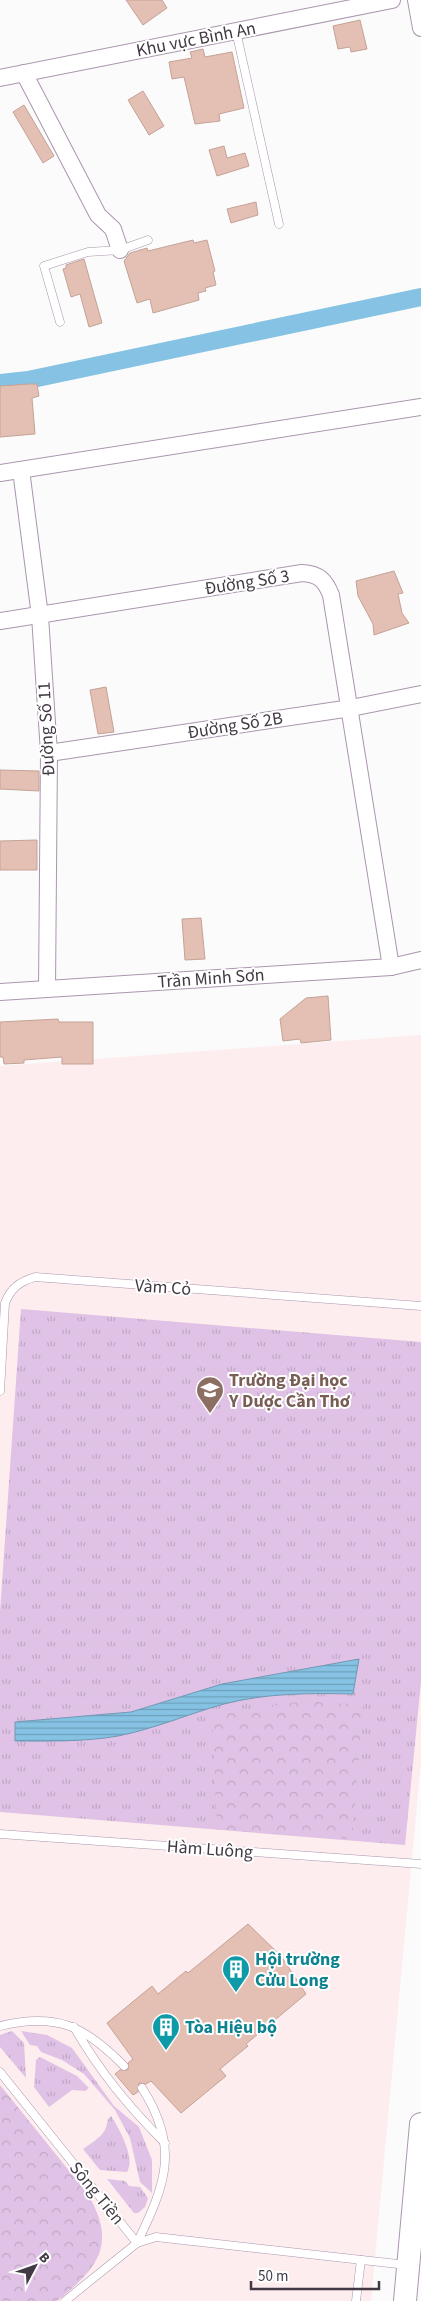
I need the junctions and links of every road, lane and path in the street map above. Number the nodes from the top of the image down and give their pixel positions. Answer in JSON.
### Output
{"nodes":[{"id":1,"x":392,"y":0,"type":"edge"},
{"id":2,"x":416,"y":0,"type":"edge"},
{"id":3,"x":421,"y":28,"type":"edge"},
{"id":4,"x":236,"y":31,"type":"junction"},
{"id":5,"x":24,"y":73,"type":"junction"},
{"id":6,"x":0,"y":78,"type":"edge"},
{"id":7,"x":279,"y":224,"type":"dead end"},
{"id":8,"x":148,"y":240,"type":"dead end"},
{"id":9,"x":120,"y":250,"type":"junction"},
{"id":10,"x":60,"y":322,"type":"dead end"},
{"id":11,"x":421,"y":407,"type":"edge"},
{"id":12,"x":21,"y":470,"type":"junction"},
{"id":13,"x":0,"y":473,"type":"edge"},
{"id":14,"x":40,"y":616,"type":"junction"},
{"id":15,"x":0,"y":622,"type":"edge"},
{"id":16,"x":421,"y":694,"type":"edge"},
{"id":17,"x":351,"y":708,"type":"junction"},
{"id":18,"x":49,"y":753,"type":"junction"},
{"id":19,"x":421,"y":960,"type":"edge"},
{"id":20,"x":391,"y":967,"type":"junction"},
{"id":21,"x":47,"y":989,"type":"junction"},
{"id":22,"x":0,"y":992,"type":"edge"},
{"id":23,"x":421,"y":1306,"type":"edge"},
{"id":24,"x":0,"y":1391,"type":"edge"},
{"id":25,"x":0,"y":1834,"type":"edge"},
{"id":26,"x":421,"y":1864,"type":"edge"},
{"id":27,"x":0,"y":2026,"type":"edge"},
{"id":28,"x":74,"y":2027,"type":"junction"},
{"id":29,"x":124,"y":2066,"type":"dead end"},
{"id":30,"x":0,"y":2072,"type":"edge"},
{"id":31,"x":142,"y":2088,"type":"dead end"},
{"id":32,"x":421,"y":2124,"type":"edge"},
{"id":33,"x":421,"y":2129,"type":"edge"},
{"id":34,"x":165,"y":2143,"type":"junction"},
{"id":35,"x":137,"y":2242,"type":"junction"},
{"id":36,"x":361,"y":2260,"type":"junction"},
{"id":37,"x":409,"y":2265,"type":"junction"},
{"id":38,"x":65,"y":2301,"type":"edge"},
{"id":39,"x":356,"y":2301,"type":"edge"},
{"id":40,"x":405,"y":2301,"type":"edge"}],
"edges":[{"from":1,"to":4,"type":"street","name":"Khu vực Bình An"},
{"from":2,"to":3,"type":"street"},
{"from":4,"to":5,"type":"street","name":"Khu vực Bình An"},
{"from":4,"to":7,"type":"lane"},
{"from":5,"to":6,"type":"street","name":"Khu vực Bình An"},
{"from":5,"to":9,"type":"street"},
{"from":8,"to":9,"type":"lane"},
{"from":9,"to":10,"type":"lane"},
{"from":11,"to":12,"type":"street"},
{"from":12,"to":13,"type":"street"},
{"from":12,"to":14,"type":"street","name":"Đường Số 11"},
{"from":14,"to":15,"type":"street"},
{"from":14,"to":17,"type":"street","name":"Đường Số 3"},
{"from":14,"to":18,"type":"street","name":"Đường Số 11"},
{"from":16,"to":17,"type":"street","name":"Đường Số 2B"},
{"from":17,"to":18,"type":"street","name":"Đường Số 2B"},
{"from":17,"to":20,"type":"street"},
{"from":18,"to":21,"type":"street","name":"Đường Số 11"},
{"from":19,"to":20,"type":"street","name":"Trần Minh Sơn"},
{"from":20,"to":21,"type":"street","name":"Trần Minh Sơn"},
{"from":21,"to":22,"type":"street","name":"Trần Minh Sơn"},
{"from":23,"to":24,"type":"lane","name":"Vàm Cỏ"},
{"from":25,"to":26,"type":"lane","name":"Hàm Luông"},
{"from":27,"to":28,"type":"lane"},
{"from":28,"to":29,"type":"lane"},
{"from":28,"to":34,"type":"lane"},
{"from":30,"to":35,"type":"lane","name":"Sông Tiền"},
{"from":31,"to":34,"type":"lane"},
{"from":32,"to":33,"type":"street"},
{"from":33,"to":37,"type":"street"},
{"from":34,"to":35,"type":"lane"},
{"from":35,"to":36,"type":"lane"},
{"from":35,"to":38,"type":"lane","name":"Sông Tiền"},
{"from":36,"to":37,"type":"lane"},
{"from":36,"to":39,"type":"lane"},
{"from":37,"to":40,"type":"street"}]}
